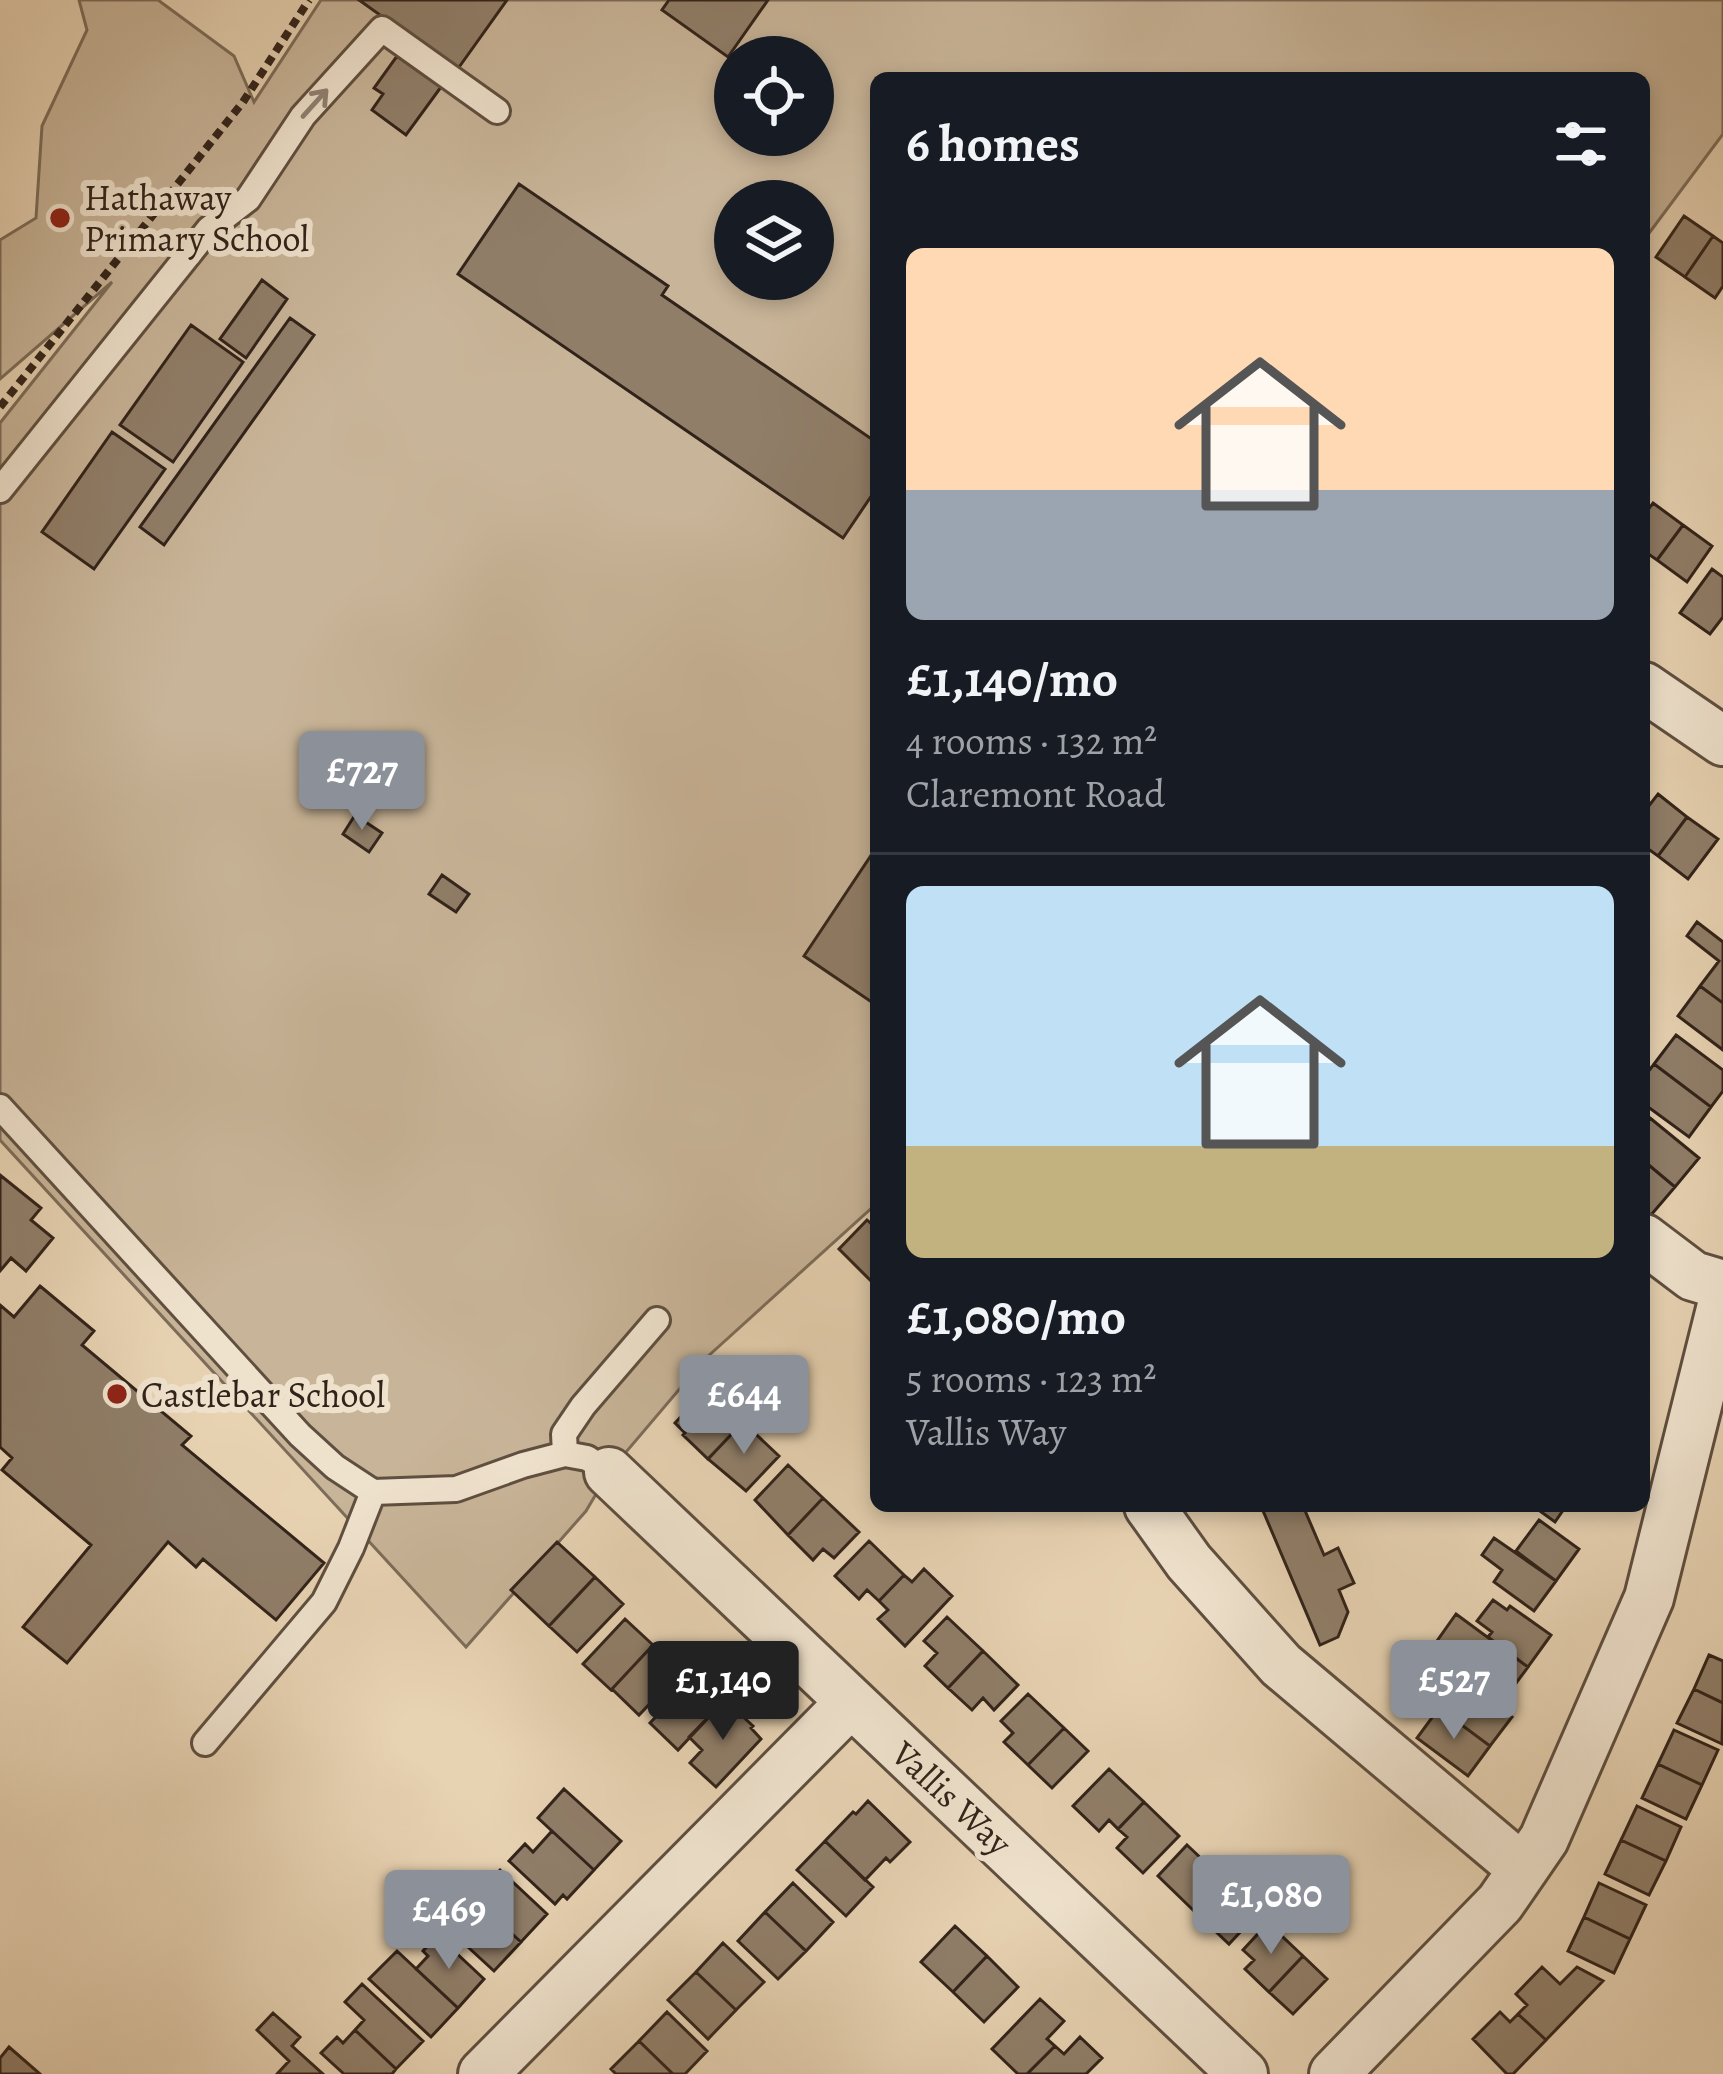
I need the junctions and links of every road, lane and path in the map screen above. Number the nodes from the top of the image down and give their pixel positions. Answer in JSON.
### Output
{"nodes":[{"id":1,"x":309,"y":0,"type":"edge"},
{"id":2,"x":497,"y":111,"type":"dead end"},
{"id":3,"x":0,"y":407,"type":"edge"},
{"id":4,"x":0,"y":490,"type":"edge"},
{"id":5,"x":1650,"y":690,"type":"edge"},
{"id":6,"x":1723,"y":741,"type":"edge"},
{"id":7,"x":0,"y":1106,"type":"edge"},
{"id":8,"x":1650,"y":1243,"type":"edge"},
{"id":9,"x":1723,"y":1286,"type":"edge"},
{"id":10,"x":1723,"y":1301,"type":"edge"},
{"id":11,"x":657,"y":1320,"type":"dead end"},
{"id":12,"x":587,"y":1463,"type":"junction"},
{"id":13,"x":373,"y":1492,"type":"junction"},
{"id":14,"x":1153,"y":1512,"type":"edge"},
{"id":15,"x":851,"y":1702,"type":"junction"},
{"id":16,"x":205,"y":1743,"type":"dead end"},
{"id":17,"x":1523,"y":1869,"type":"junction"},
{"id":18,"x":483,"y":2074,"type":"edge"},
{"id":19,"x":1244,"y":2074,"type":"edge"},
{"id":20,"x":1334,"y":2074,"type":"edge"}],
"edges":[{"from":1,"to":3,"type":"path"},
{"from":4,"to":2,"type":"lane","one_way":true},
{"from":5,"to":6,"type":"street"},
{"from":7,"to":13,"type":"lane"},
{"from":8,"to":9,"type":"street"},
{"from":10,"to":17,"type":"street"},
{"from":11,"to":12,"type":"lane"},
{"from":12,"to":13,"type":"lane"},
{"from":12,"to":15,"type":"street","name":"Vallis Way"},
{"from":13,"to":16,"type":"lane"},
{"from":14,"to":17,"type":"street"},
{"from":15,"to":18,"type":"street"},
{"from":15,"to":19,"type":"street","name":"Vallis Way"},
{"from":17,"to":20,"type":"street"}]}
